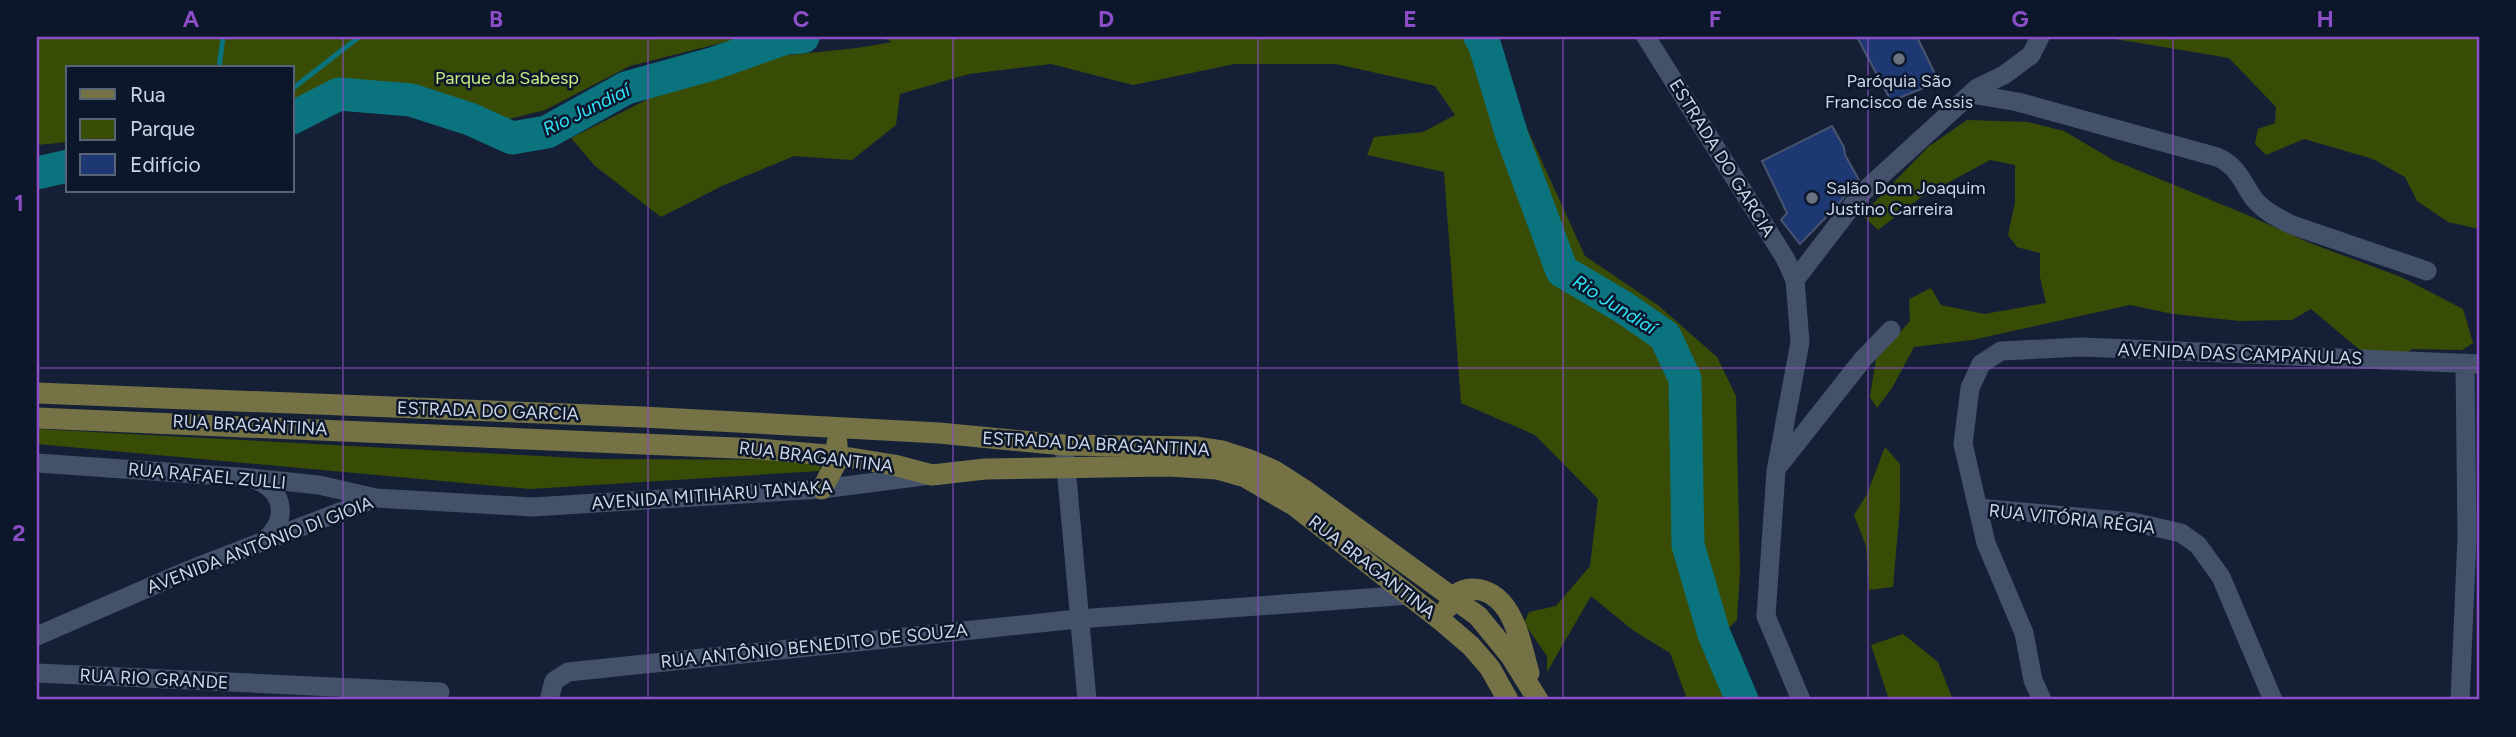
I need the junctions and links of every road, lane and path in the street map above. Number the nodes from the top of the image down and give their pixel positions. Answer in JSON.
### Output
{"nodes":[{"id":1,"x":1646,"y":37,"type":"edge"},
{"id":2,"x":2040,"y":37,"type":"edge"},
{"id":3,"x":1971,"y":94,"type":"junction"},
{"id":4,"x":2427,"y":271,"type":"dead end"},
{"id":5,"x":1795,"y":280,"type":"junction"},
{"id":6,"x":1891,"y":330,"type":"dead end"},
{"id":7,"x":2472,"y":363,"type":"edge"},
{"id":8,"x":37,"y":393,"type":"edge"},
{"id":9,"x":37,"y":418,"type":"edge"},
{"id":10,"x":833,"y":427,"type":"junction"},
{"id":11,"x":929,"y":433,"type":"junction"},
{"id":12,"x":1063,"y":445,"type":"junction"},
{"id":13,"x":838,"y":456,"type":"junction"},
{"id":14,"x":37,"y":463,"type":"edge"},
{"id":15,"x":894,"y":465,"type":"junction"},
{"id":16,"x":1066,"y":468,"type":"junction"},
{"id":17,"x":1776,"y":471,"type":"junction"},
{"id":18,"x":932,"y":475,"type":"junction"},
{"id":19,"x":252,"y":478,"type":"junction"},
{"id":20,"x":822,"y":489,"type":"junction"},
{"id":21,"x":376,"y":498,"type":"junction"},
{"id":22,"x":533,"y":507,"type":"joint"},
{"id":23,"x":1978,"y":508,"type":"junction"},
{"id":24,"x":263,"y":541,"type":"junction"},
{"id":25,"x":1398,"y":556,"type":"junction"},
{"id":26,"x":1370,"y":564,"type":"junction"},
{"id":27,"x":1410,"y":595,"type":"junction"},
{"id":28,"x":1452,"y":597,"type":"junction"},
{"id":29,"x":1078,"y":619,"type":"junction"},
{"id":30,"x":37,"y":620,"type":"edge"},
{"id":31,"x":1443,"y":622,"type":"junction"},
{"id":32,"x":63,"y":624,"type":"junction"},
{"id":33,"x":37,"y":636,"type":"edge"},
{"id":34,"x":37,"y":673,"type":"edge"},
{"id":35,"x":2032,"y":680,"type":"junction"},
{"id":36,"x":551,"y":691,"type":"edge"},
{"id":37,"x":440,"y":692,"type":"dead end"},
{"id":38,"x":1536,"y":696,"type":"edge"},
{"id":39,"x":1087,"y":700,"type":"edge"},
{"id":40,"x":1508,"y":700,"type":"edge"},
{"id":41,"x":1801,"y":700,"type":"edge"},
{"id":42,"x":2036,"y":700,"type":"edge"},
{"id":43,"x":2042,"y":700,"type":"edge"},
{"id":44,"x":2273,"y":700,"type":"edge"},
{"id":45,"x":2459,"y":700,"type":"edge"}],
"edges":[{"from":1,"to":5,"type":"street","name":"ESTRADA DO GARCIA"},
{"from":2,"to":3,"type":"street"},
{"from":3,"to":4,"type":"street"},
{"from":3,"to":5,"type":"street"},
{"from":5,"to":17,"type":"street"},
{"from":6,"to":17,"type":"street"},
{"from":7,"to":23,"type":"street","name":"AVENIDA DAS CAMPANULAS"},
{"from":7,"to":45,"type":"street"},
{"from":8,"to":10,"type":"main road","name":"ESTRADA DO GARCIA"},
{"from":9,"to":13,"type":"main road","name":"RUA BRAGANTINA"},
{"from":10,"to":11,"type":"main road","name":"ESTRADA DO GARCIA"},
{"from":10,"to":13,"type":"main road"},
{"from":11,"to":12,"type":"main road","name":"ESTRADA DA BRAGANTINA"},
{"from":11,"to":15,"type":"main road"},
{"from":12,"to":16,"type":"street"},
{"from":12,"to":25,"type":"main road","name":"ESTRADA DA BRAGANTINA"},
{"from":13,"to":15,"type":"main road","name":"RUA BRAGANTINA"},
{"from":13,"to":20,"type":"main road"},
{"from":14,"to":19,"type":"street","name":"RUA RAFAEL ZULLI"},
{"from":15,"to":18,"type":"main road","name":"RUA BRAGANTINA"},
{"from":16,"to":18,"type":"main road","name":"RUA BRAGANTINA"},
{"from":16,"to":26,"type":"main road","name":"RUA BRAGANTINA"},
{"from":16,"to":29,"type":"street"},
{"from":17,"to":41,"type":"street"},
{"from":18,"to":20,"type":"street","name":"AVENIDA MITIHARU TANAKA"},
{"from":19,"to":21,"type":"street","name":"RUA RAFAEL ZULLI"},
{"from":19,"to":24,"type":"street"},
{"from":20,"to":22,"type":"street","name":"AVENIDA MITIHARU TANAKA"},
{"from":21,"to":22,"type":"street","name":"AVENIDA ANTÔNIO DI GIOIA"},
{"from":21,"to":24,"type":"street","name":"AVENIDA ANTÔNIO DI GIOIA"},
{"from":23,"to":35,"type":"street"},
{"from":23,"to":44,"type":"street","name":"RUA VITÓRIA RÉGIA"},
{"from":24,"to":32,"type":"street","name":"AVENIDA ANTÔNIO DI GIOIA"},
{"from":25,"to":26,"type":"main road"},
{"from":25,"to":28,"type":"main road","name":"ESTRADA DA BRAGANTINA"},
{"from":26,"to":27,"type":"main road","name":"RUA BRAGANTINA"},
{"from":27,"to":29,"type":"street","name":"RUA ANTÔNIO BENEDITO DE SOUZA"},
{"from":27,"to":31,"type":"main road","name":"RUA BRAGANTINA"},
{"from":28,"to":31,"type":"main road"},
{"from":28,"to":38,"type":"main road","name":"ESTRADA DA BRAGANTINA"},
{"from":29,"to":36,"type":"street","name":"RUA ANTÔNIO BENEDITO DE SOUZA"},
{"from":29,"to":39,"type":"street"},
{"from":30,"to":32,"type":"street"},
{"from":31,"to":40,"type":"main road","name":"RUA BRAGANTINA"},
{"from":32,"to":33,"type":"street","name":"AVENIDA ANTÔNIO DI GIOIA"},
{"from":34,"to":37,"type":"street","name":"RUA RIO GRANDE"},
{"from":35,"to":42,"type":"street"},
{"from":35,"to":43,"type":"street"}]}
